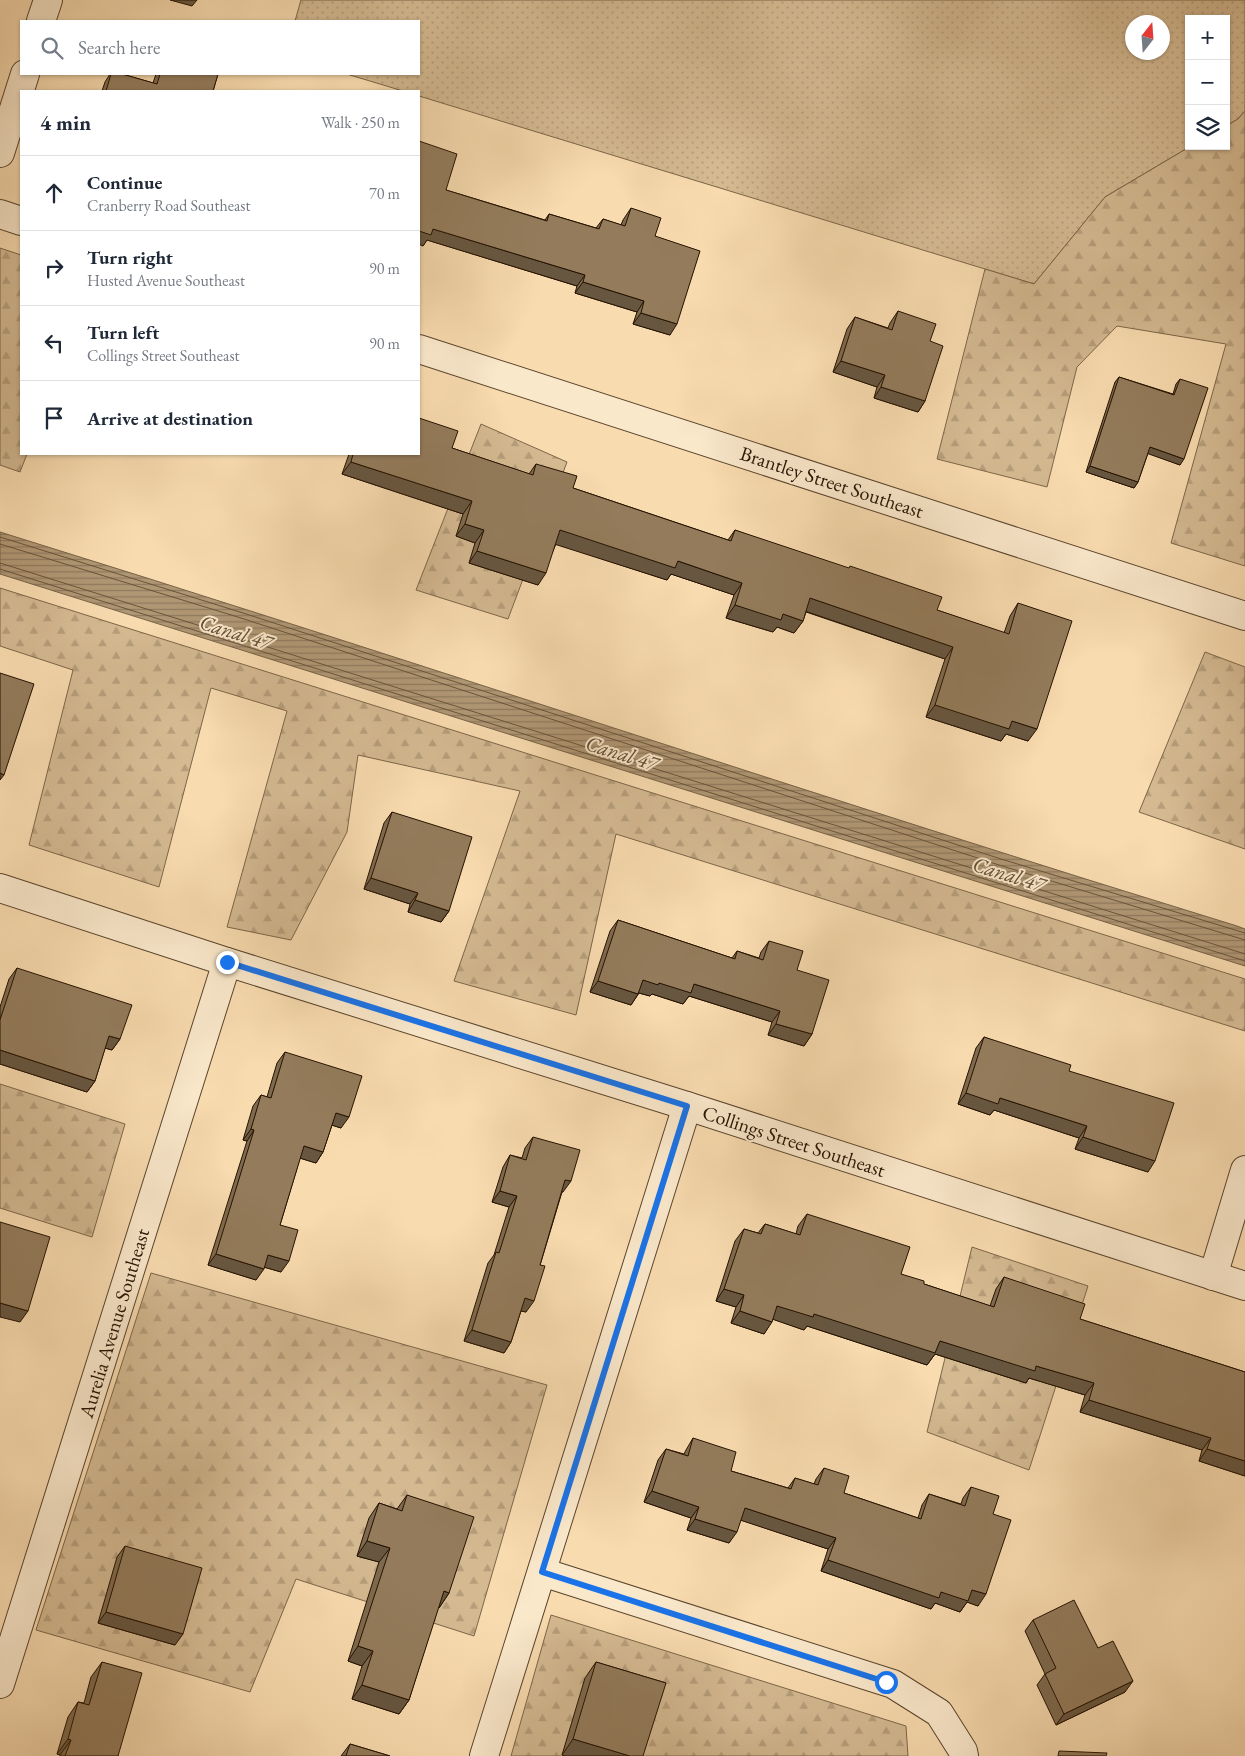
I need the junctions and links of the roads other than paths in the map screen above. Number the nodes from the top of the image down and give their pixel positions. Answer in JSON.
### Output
{"nodes":[{"id":1,"x":48,"y":0,"type":"edge"},
{"id":2,"x":41,"y":20,"type":"edge"},
{"id":3,"x":25,"y":75,"type":"edge"},
{"id":4,"x":0,"y":153,"type":"edge"},
{"id":5,"x":0,"y":214,"type":"edge"},
{"id":6,"x":20,"y":221,"type":"edge"},
{"id":7,"x":420,"y":349,"type":"edge"},
{"id":8,"x":1245,"y":616,"type":"edge"},
{"id":9,"x":0,"y":888,"type":"edge"},
{"id":10,"x":227,"y":962,"type":"junction"},
{"id":11,"x":687,"y":1106,"type":"junction"},
{"id":12,"x":1245,"y":1170,"type":"edge"},
{"id":13,"x":1213,"y":1276,"type":"junction"},
{"id":14,"x":1245,"y":1286,"type":"edge"},
{"id":15,"x":542,"y":1572,"type":"junction"},
{"id":16,"x":0,"y":1684,"type":"edge"},
{"id":17,"x":484,"y":1756,"type":"edge"},
{"id":18,"x":964,"y":1756,"type":"edge"}],
"edges":[{"from":1,"to":2,"type":"street"},
{"from":3,"to":4,"type":"street"},
{"from":5,"to":6,"type":"street"},
{"from":7,"to":8,"type":"street","name":"Brantley Street Southeast"},
{"from":9,"to":10,"type":"street","name":"Collings Street Southeast"},
{"from":10,"to":11,"type":"street","name":"Collings Street Southeast"},
{"from":10,"to":16,"type":"street","name":"Aurelia Avenue Southeast"},
{"from":11,"to":13,"type":"street","name":"Collings Street Southeast"},
{"from":11,"to":15,"type":"street"},
{"from":12,"to":13,"type":"street"},
{"from":13,"to":14,"type":"street","name":"Collings Street Southeast"},
{"from":15,"to":17,"type":"street"},
{"from":15,"to":18,"type":"street"}]}
